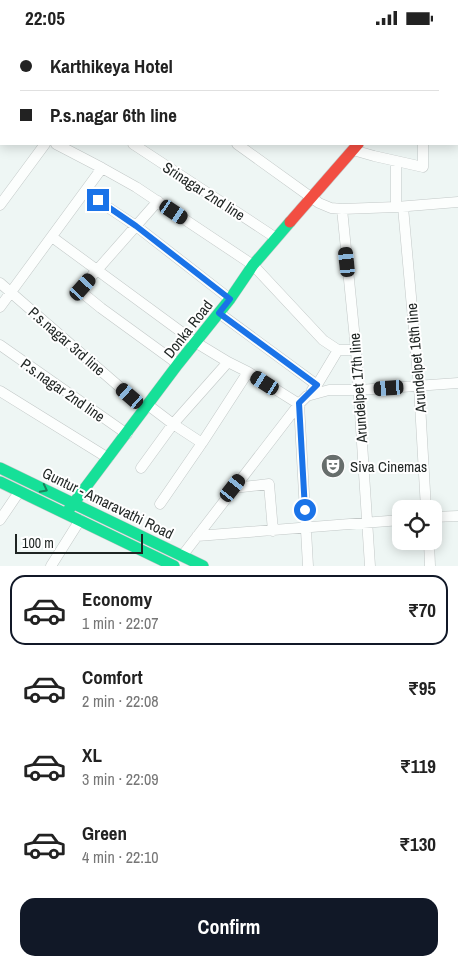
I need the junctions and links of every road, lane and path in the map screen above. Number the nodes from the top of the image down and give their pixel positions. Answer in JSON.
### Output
{"nodes":[{"id":1,"x":44,"y":145,"type":"edge"},
{"id":2,"x":58,"y":145,"type":"edge"},
{"id":3,"x":135,"y":145,"type":"edge"},
{"id":4,"x":238,"y":145,"type":"edge"},
{"id":5,"x":423,"y":145,"type":"edge"},
{"id":6,"x":355,"y":147,"type":"edge"},
{"id":7,"x":396,"y":161,"type":"junction"},
{"id":8,"x":102,"y":168,"type":"junction"},
{"id":9,"x":85,"y":192,"type":"junction"},
{"id":10,"x":312,"y":197,"type":"junction"},
{"id":11,"x":158,"y":201,"type":"junction"},
{"id":12,"x":458,"y":202,"type":"edge"},
{"id":13,"x":0,"y":205,"type":"edge"},
{"id":14,"x":399,"y":207,"type":"junction"},
{"id":15,"x":342,"y":209,"type":"junction"},
{"id":16,"x":136,"y":226,"type":"junction"},
{"id":17,"x":52,"y":237,"type":"junction"},
{"id":18,"x":276,"y":238,"type":"junction"},
{"id":19,"x":253,"y":265,"type":"junction"},
{"id":20,"x":98,"y":270,"type":"junction"},
{"id":21,"x":0,"y":283,"type":"edge"},
{"id":22,"x":12,"y":292,"type":"junction"},
{"id":23,"x":230,"y":299,"type":"junction"},
{"id":24,"x":0,"y":307,"type":"edge"},
{"id":25,"x":219,"y":313,"type":"junction"},
{"id":26,"x":195,"y":343,"type":"junction"},
{"id":27,"x":0,"y":345,"type":"edge"},
{"id":28,"x":338,"y":350,"type":"junction"},
{"id":29,"x":356,"y":350,"type":"junction"},
{"id":30,"x":228,"y":362,"type":"junction"},
{"id":31,"x":178,"y":365,"type":"junction"},
{"id":32,"x":248,"y":372,"type":"junction"},
{"id":33,"x":458,"y":383,"type":"edge"},
{"id":34,"x":317,"y":385,"type":"junction"},
{"id":35,"x":419,"y":386,"type":"junction"},
{"id":36,"x":359,"y":390,"type":"junction"},
{"id":37,"x":0,"y":391,"type":"edge"},
{"id":38,"x":303,"y":400,"type":"junction"},
{"id":39,"x":146,"y":407,"type":"junction"},
{"id":40,"x":173,"y":424,"type":"junction"},
{"id":41,"x":127,"y":434,"type":"junction"},
{"id":42,"x":202,"y":443,"type":"junction"},
{"id":43,"x":108,"y":458,"type":"junction"},
{"id":44,"x":0,"y":468,"type":"edge"},
{"id":45,"x":141,"y":468,"type":"dead end"},
{"id":46,"x":0,"y":482,"type":"edge"},
{"id":47,"x":233,"y":488,"type":"junction"},
{"id":48,"x":19,"y":492,"type":"junction"},
{"id":49,"x":425,"y":500,"type":"edge"},
{"id":50,"x":73,"y":503,"type":"junction"},
{"id":51,"x":160,"y":504,"type":"dead end"},
{"id":52,"x":66,"y":513,"type":"junction"},
{"id":53,"x":458,"y":516,"type":"edge"},
{"id":54,"x":442,"y":517,"type":"edge"},
{"id":55,"x":0,"y":520,"type":"edge"},
{"id":56,"x":80,"y":520,"type":"junction"},
{"id":57,"x":392,"y":521,"type":"edge"},
{"id":58,"x":366,"y":522,"type":"junction"},
{"id":59,"x":306,"y":528,"type":"junction"},
{"id":60,"x":273,"y":531,"type":"junction"},
{"id":61,"x":197,"y":536,"type":"junction"},
{"id":62,"x":429,"y":550,"type":"edge"},
{"id":63,"x":182,"y":556,"type":"junction"},
{"id":64,"x":51,"y":566,"type":"edge"},
{"id":65,"x":173,"y":566,"type":"edge"},
{"id":66,"x":203,"y":566,"type":"edge"},
{"id":67,"x":308,"y":566,"type":"edge"},
{"id":68,"x":370,"y":566,"type":"edge"},
{"id":69,"x":430,"y":566,"type":"edge"}],
"edges":[{"from":1,"to":13,"type":"street"},
{"from":2,"to":8,"type":"street"},
{"from":3,"to":18,"type":"street","name":"Srinagar 2nd line"},
{"from":4,"to":10,"type":"street"},
{"from":5,"to":7,"type":"street"},
{"from":6,"to":7,"type":"street"},
{"from":6,"to":10,"type":"street","name":"Donka Road"},
{"from":7,"to":14,"type":"street","name":"Arundelpet 16th line"},
{"from":8,"to":9,"type":"street"},
{"from":8,"to":11,"type":"street"},
{"from":9,"to":16,"type":"street"},
{"from":9,"to":17,"type":"street"},
{"from":10,"to":15,"type":"street"},
{"from":10,"to":18,"type":"street","name":"Donka Road"},
{"from":11,"to":16,"type":"street"},
{"from":11,"to":19,"type":"street"},
{"from":12,"to":14,"type":"street"},
{"from":14,"to":15,"type":"street"},
{"from":14,"to":35,"type":"street","name":"Arundelpet 16th line"},
{"from":15,"to":29,"type":"street","name":"Arundelpet 17th line"},
{"from":16,"to":20,"type":"street"},
{"from":16,"to":23,"type":"street"},
{"from":17,"to":20,"type":"street"},
{"from":17,"to":22,"type":"street"},
{"from":18,"to":19,"type":"street","name":"Donka Road"},
{"from":19,"to":23,"type":"street","name":"Donka Road"},
{"from":19,"to":28,"type":"street"},
{"from":20,"to":26,"type":"street"},
{"from":20,"to":31,"type":"street"},
{"from":21,"to":22,"type":"street","name":"P.s.nagar 3rd line"},
{"from":22,"to":24,"type":"street"},
{"from":22,"to":39,"type":"street","name":"P.s.nagar 3rd line"},
{"from":23,"to":25,"type":"street","name":"Donka Road"},
{"from":25,"to":26,"type":"street","name":"Donka Road"},
{"from":25,"to":34,"type":"street"},
{"from":26,"to":30,"type":"street"},
{"from":26,"to":31,"type":"street","name":"Donka Road"},
{"from":27,"to":41,"type":"street","name":"P.s.nagar 2nd line"},
{"from":28,"to":29,"type":"street"},
{"from":28,"to":34,"type":"street"},
{"from":29,"to":36,"type":"street","name":"Arundelpet 17th line"},
{"from":30,"to":32,"type":"street"},
{"from":30,"to":40,"type":"street"},
{"from":31,"to":39,"type":"street","name":"Donka Road"},
{"from":32,"to":38,"type":"street"},
{"from":32,"to":42,"type":"street"},
{"from":33,"to":35,"type":"street"},
{"from":34,"to":38,"type":"street"},
{"from":35,"to":36,"type":"street"},
{"from":35,"to":49,"type":"street","name":"Arundelpet 16th line"},
{"from":36,"to":38,"type":"street"},
{"from":36,"to":58,"type":"street","name":"Arundelpet 17th line"},
{"from":37,"to":43,"type":"street"},
{"from":38,"to":47,"type":"street"},
{"from":38,"to":59,"type":"street"},
{"from":39,"to":40,"type":"street","name":"P.s.nagar 3rd line"},
{"from":39,"to":41,"type":"street","name":"Donka Road"},
{"from":40,"to":42,"type":"street","name":"P.s.nagar 3rd line"},
{"from":40,"to":45,"type":"street"},
{"from":41,"to":43,"type":"street","name":"Donka Road"},
{"from":42,"to":51,"type":"street"},
{"from":43,"to":50,"type":"street","name":"Donka Road"},
{"from":44,"to":50,"type":"street","name":"Guntur - Amaravathi Road","one_way":true},
{"from":46,"to":48,"type":"street","name":"Guntur - Amaravathi Road"},
{"from":47,"to":60,"type":"street"},
{"from":47,"to":61,"type":"street"},
{"from":48,"to":52,"type":"street","name":"Guntur - Amaravathi Road"},
{"from":48,"to":55,"type":"street"},
{"from":50,"to":52,"type":"street","name":"Donka Road"},
{"from":50,"to":63,"type":"street","name":"Guntur - Amaravathi Road"},
{"from":52,"to":56,"type":"street","name":"Guntur - Amaravathi Road"},
{"from":53,"to":54,"type":"street"},
{"from":56,"to":64,"type":"street"},
{"from":56,"to":65,"type":"street","name":"Guntur - Amaravathi Road"},
{"from":57,"to":58,"type":"street"},
{"from":58,"to":59,"type":"street"},
{"from":58,"to":68,"type":"street","name":"Arundelpet 17th line"},
{"from":59,"to":60,"type":"street"},
{"from":59,"to":67,"type":"street"},
{"from":60,"to":61,"type":"street"},
{"from":61,"to":63,"type":"street"},
{"from":62,"to":69,"type":"street"},
{"from":63,"to":66,"type":"street","name":"Guntur - Amaravathi Road"}]}
